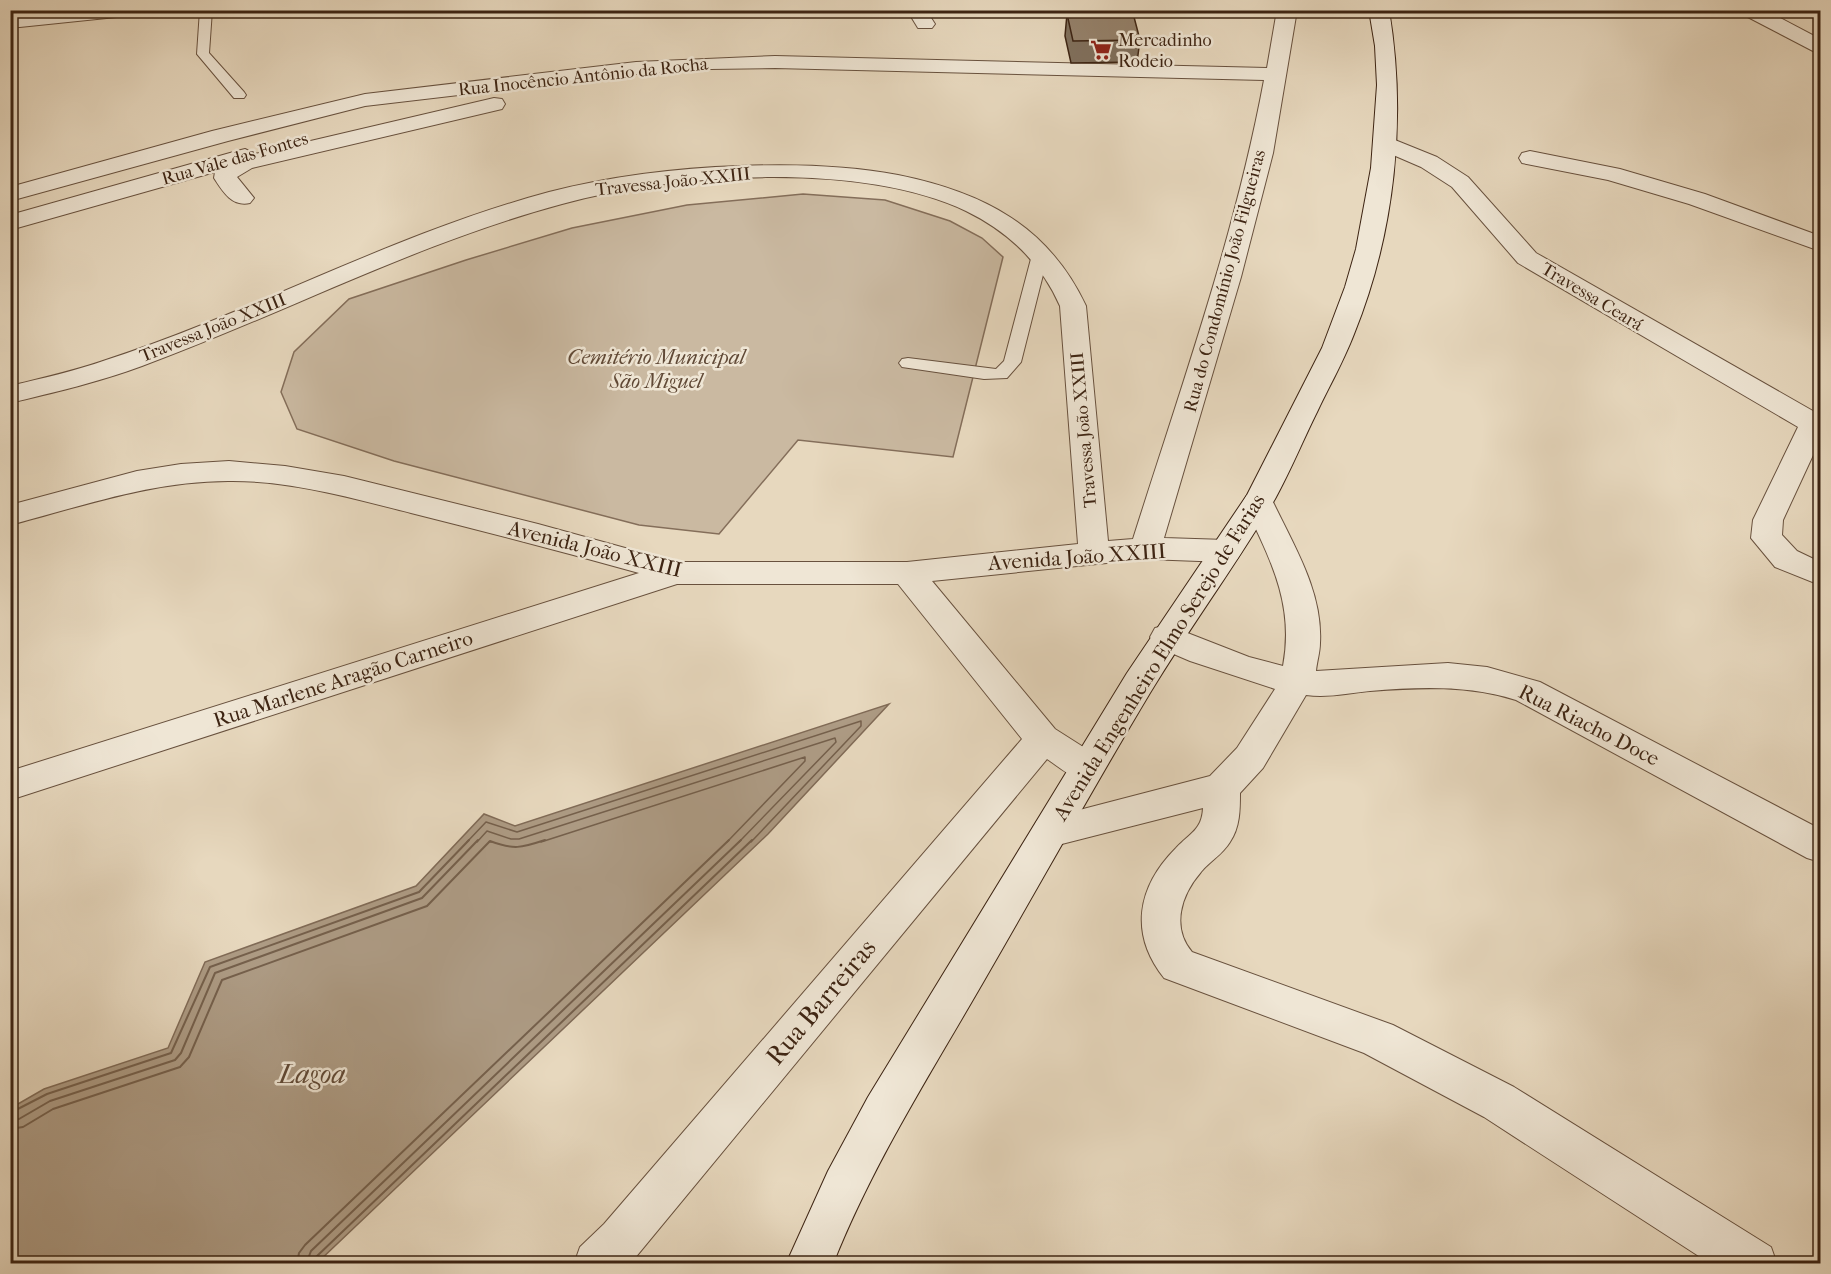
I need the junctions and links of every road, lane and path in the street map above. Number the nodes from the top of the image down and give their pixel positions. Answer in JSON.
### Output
{"nodes":[{"id":1,"x":126,"y":10,"type":"edge"},
{"id":2,"x":206,"y":10,"type":"edge"},
{"id":3,"x":1287,"y":10,"type":"edge"},
{"id":4,"x":1379,"y":10,"type":"edge"},
{"id":5,"x":1749,"y":10,"type":"edge"},
{"id":6,"x":10,"y":22,"type":"edge"},
{"id":7,"x":1821,"y":47,"type":"edge"},
{"id":8,"x":1274,"y":82,"type":"junction"},
{"id":9,"x":459,"y":91,"type":"junction"},
{"id":10,"x":239,"y":95,"type":"dead end"},
{"id":11,"x":1385,"y":144,"type":"junction"},
{"id":12,"x":1530,"y":158,"type":"dead end"},
{"id":13,"x":10,"y":194,"type":"edge"},
{"id":14,"x":242,"y":198,"type":"dead end"},
{"id":15,"x":10,"y":223,"type":"edge"},
{"id":16,"x":1821,"y":244,"type":"edge"},
{"id":17,"x":1040,"y":255,"type":"junction"},
{"id":18,"x":908,"y":363,"type":"dead end"},
{"id":19,"x":10,"y":395,"type":"edge"},
{"id":20,"x":1817,"y":425,"type":"edge"},
{"id":21,"x":1258,"y":502,"type":"junction"},
{"id":22,"x":10,"y":515,"type":"edge"},
{"id":23,"x":1146,"y":548,"type":"junction"},
{"id":24,"x":1226,"y":551,"type":"junction"},
{"id":25,"x":1094,"y":553,"type":"junction"},
{"id":26,"x":676,"y":573,"type":"junction"},
{"id":27,"x":907,"y":573,"type":"junction"},
{"id":28,"x":1821,"y":574,"type":"edge"},
{"id":29,"x":1167,"y":637,"type":"junction"},
{"id":30,"x":1297,"y":681,"type":"junction"},
{"id":31,"x":1043,"y":739,"type":"junction"},
{"id":32,"x":1086,"y":767,"type":"junction"},
{"id":33,"x":10,"y":786,"type":"edge"},
{"id":34,"x":1222,"y":788,"type":"junction"},
{"id":35,"x":1050,"y":832,"type":"junction"},
{"id":36,"x":1821,"y":847,"type":"edge"},
{"id":37,"x":597,"y":1263,"type":"edge"},
{"id":38,"x":809,"y":1263,"type":"edge"},
{"id":39,"x":1754,"y":1263,"type":"edge"}],
"edges":[{"from":1,"to":6,"type":"street"},
{"from":2,"to":10,"type":"lane"},
{"from":3,"to":8,"type":"street","name":"Rua do Condomínio João Filgueiras"},
{"from":4,"to":11,"type":"street","name":"Avenida Engenheiro Elmo Serejo de Farias"},
{"from":5,"to":7,"type":"street"},
{"from":8,"to":9,"type":"street","name":"Rua Inocêncio Antônio da Rocha"},
{"from":8,"to":14,"type":"street"},
{"from":8,"to":23,"type":"street","name":"Rua do Condomínio João Filgueiras"},
{"from":9,"to":13,"type":"street","name":"Rua Inocêncio Antônio da Rocha"},
{"from":9,"to":15,"type":"street","name":"Rua Vale das Fontes"},
{"from":11,"to":20,"type":"street","name":"Travessa Ceará"},
{"from":11,"to":21,"type":"street","name":"Avenida Engenheiro Elmo Serejo de Farias"},
{"from":12,"to":16,"type":"street"},
{"from":17,"to":18,"type":"lane"},
{"from":17,"to":19,"type":"street","name":"Travessa João XXIII"},
{"from":17,"to":25,"type":"street","name":"Travessa João XXIII"},
{"from":20,"to":28,"type":"street"},
{"from":21,"to":24,"type":"street","name":"Avenida Engenheiro Elmo Serejo de Farias"},
{"from":21,"to":30,"type":"street"},
{"from":22,"to":26,"type":"street","name":"Avenida João XXIII"},
{"from":23,"to":24,"type":"street","name":"Avenida João XXIII"},
{"from":23,"to":25,"type":"street","name":"Avenida João XXIII"},
{"from":24,"to":29,"type":"street","name":"Avenida Engenheiro Elmo Serejo de Farias"},
{"from":25,"to":27,"type":"street","name":"Avenida João XXIII"},
{"from":26,"to":27,"type":"street","name":"Avenida João XXIII"},
{"from":26,"to":33,"type":"street","name":"Rua Marlene Aragão Carneiro"},
{"from":27,"to":31,"type":"street"},
{"from":29,"to":30,"type":"street","name":"Rua Riacho Doce"},
{"from":29,"to":32,"type":"street","name":"Avenida Engenheiro Elmo Serejo de Farias"},
{"from":30,"to":34,"type":"street"},
{"from":30,"to":36,"type":"street","name":"Rua Riacho Doce"},
{"from":31,"to":32,"type":"street"},
{"from":31,"to":37,"type":"street","name":"Rua Barreiras"},
{"from":32,"to":35,"type":"street","name":"Avenida Engenheiro Elmo Serejo de Farias"},
{"from":34,"to":35,"type":"street"},
{"from":34,"to":39,"type":"street"},
{"from":35,"to":38,"type":"street","name":"Avenida Engenheiro Elmo Serejo de Farias"}]}
